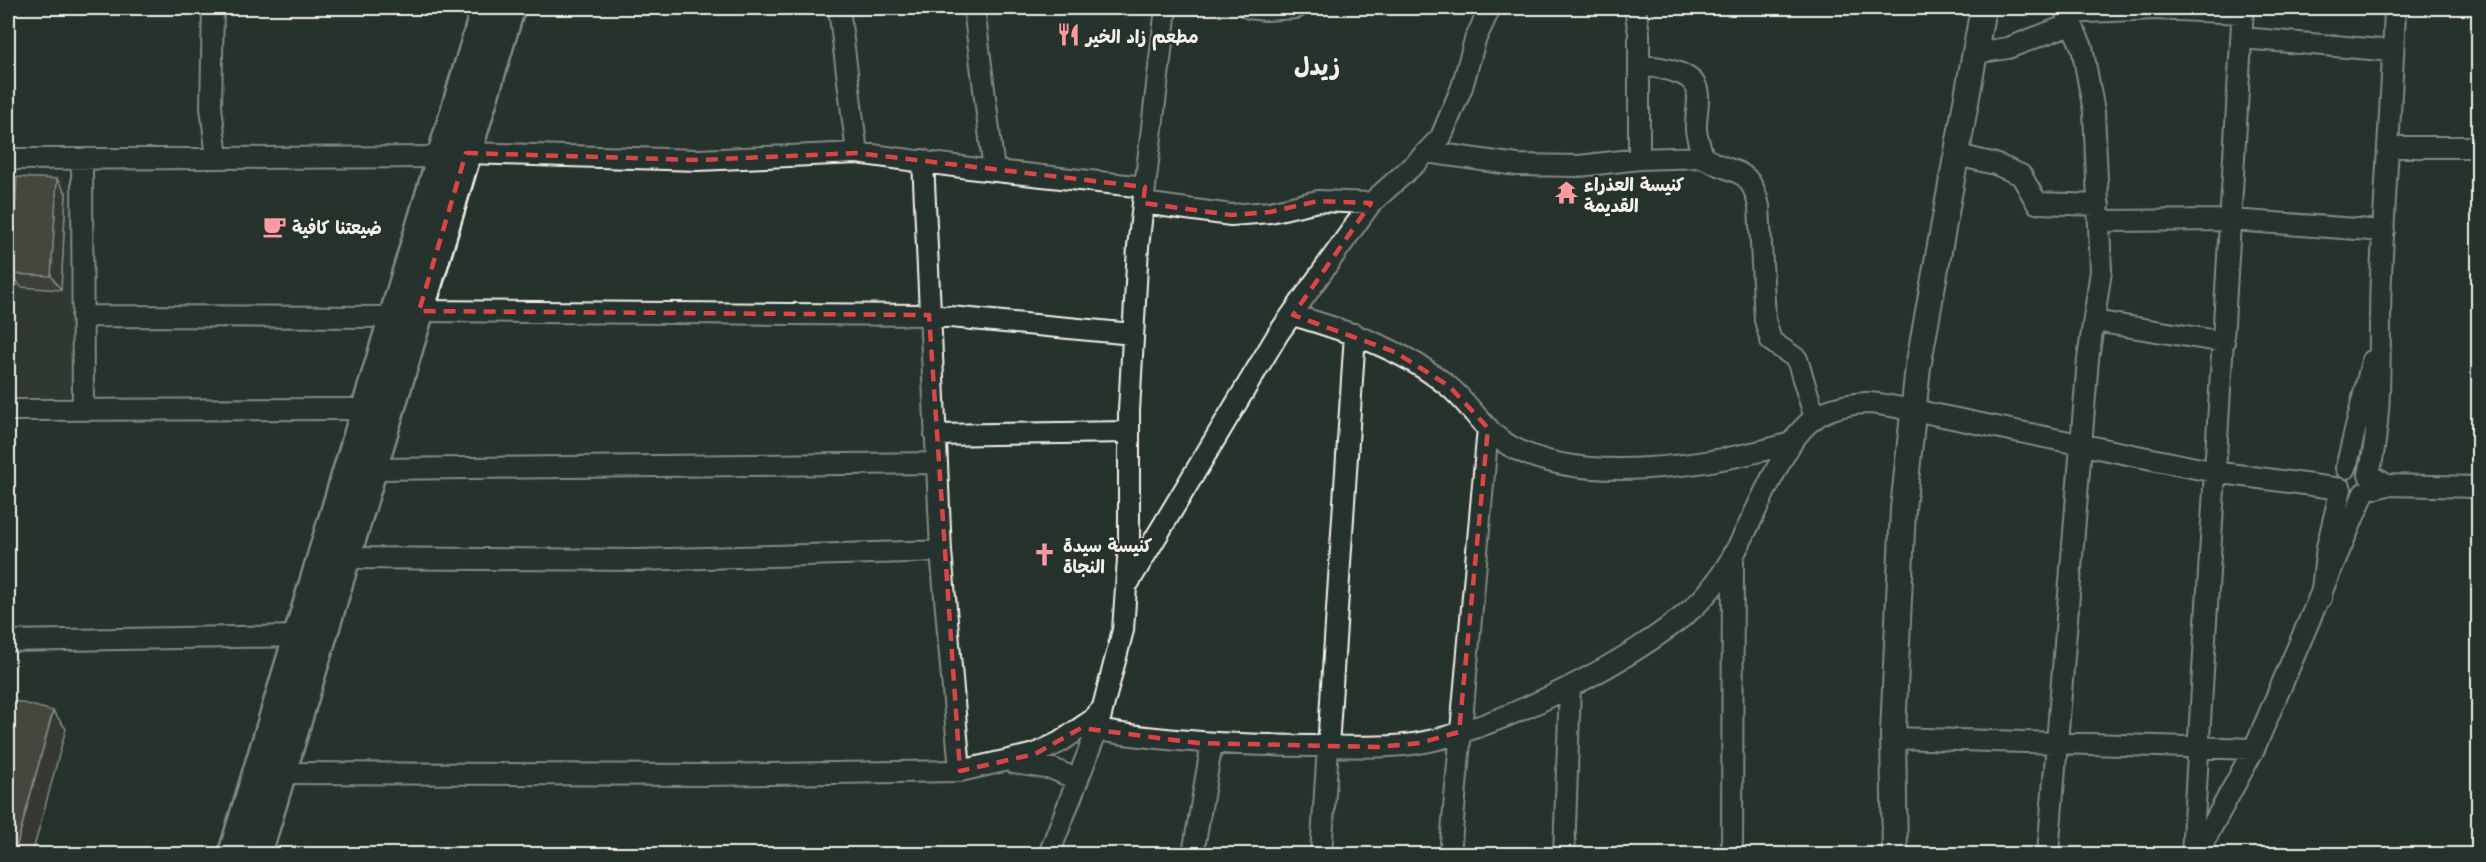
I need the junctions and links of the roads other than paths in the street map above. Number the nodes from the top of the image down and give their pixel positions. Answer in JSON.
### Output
{"nodes":[{"id":1,"x":213,"y":8,"type":"edge"},
{"id":2,"x":486,"y":8,"type":"edge"},
{"id":3,"x":510,"y":8,"type":"edge"},
{"id":4,"x":839,"y":8,"type":"edge"},
{"id":5,"x":974,"y":8,"type":"edge"},
{"id":6,"x":1166,"y":8,"type":"edge"},
{"id":7,"x":1249,"y":8,"type":"edge"},
{"id":8,"x":1296,"y":8,"type":"edge"},
{"id":9,"x":1490,"y":8,"type":"edge"},
{"id":10,"x":1635,"y":8,"type":"edge"},
{"id":11,"x":1983,"y":8,"type":"edge"},
{"id":12,"x":2395,"y":8,"type":"edge"},
{"id":13,"x":2243,"y":10,"type":"edge"},
{"id":14,"x":2067,"y":15,"type":"edge"},
{"id":15,"x":2242,"y":38,"type":"junction"},
{"id":16,"x":2393,"y":51,"type":"junction"},
{"id":17,"x":1976,"y":53,"type":"junction"},
{"id":18,"x":1639,"y":67,"type":"junction"},
{"id":19,"x":2390,"y":147,"type":"junction"},
{"id":20,"x":2478,"y":147,"type":"edge"},
{"id":21,"x":1427,"y":152,"type":"junction"},
{"id":22,"x":857,"y":153,"type":"junction"},
{"id":23,"x":454,"y":155,"type":"junction"},
{"id":24,"x":1958,"y":155,"type":"junction"},
{"id":25,"x":1703,"y":157,"type":"junction"},
{"id":26,"x":217,"y":158,"type":"junction"},
{"id":27,"x":8,"y":159,"type":"edge"},
{"id":28,"x":82,"y":159,"type":"junction"},
{"id":29,"x":1639,"y":159,"type":"junction"},
{"id":30,"x":923,"y":160,"type":"junction"},
{"id":31,"x":994,"y":171,"type":"junction"},
{"id":32,"x":1144,"y":195,"type":"junction"},
{"id":33,"x":1371,"y":203,"type":"junction"},
{"id":34,"x":2099,"y":213,"type":"junction"},
{"id":35,"x":2232,"y":220,"type":"junction"},
{"id":36,"x":2384,"y":231,"type":"junction"},
{"id":37,"x":406,"y":314,"type":"junction"},
{"id":38,"x":929,"y":315,"type":"junction"},
{"id":39,"x":1293,"y":315,"type":"junction"},
{"id":40,"x":82,"y":316,"type":"junction"},
{"id":41,"x":2094,"y":321,"type":"junction"},
{"id":42,"x":2381,"y":323,"type":"junction"},
{"id":43,"x":1134,"y":334,"type":"junction"},
{"id":44,"x":1355,"y":334,"type":"junction"},
{"id":45,"x":2224,"y":342,"type":"junction"},
{"id":46,"x":367,"y":409,"type":"junction"},
{"id":47,"x":8,"y":410,"type":"edge"},
{"id":48,"x":83,"y":410,"type":"junction"},
{"id":49,"x":1913,"y":410,"type":"junction"},
{"id":50,"x":1815,"y":418,"type":"junction"},
{"id":51,"x":1488,"y":428,"type":"junction"},
{"id":52,"x":1129,"y":432,"type":"junction"},
{"id":53,"x":935,"y":435,"type":"junction"},
{"id":54,"x":1791,"y":443,"type":"junction"},
{"id":55,"x":2082,"y":445,"type":"junction"},
{"id":56,"x":937,"y":464,"type":"junction"},
{"id":57,"x":372,"y":469,"type":"junction"},
{"id":58,"x":2216,"y":472,"type":"junction"},
{"id":59,"x":2342,"y":477,"type":"junction"},
{"id":60,"x":2367,"y":486,"type":"junction"},
{"id":61,"x":2478,"y":487,"type":"edge"},
{"id":62,"x":941,"y":551,"type":"junction"},
{"id":63,"x":1733,"y":552,"type":"junction"},
{"id":64,"x":345,"y":558,"type":"junction"},
{"id":65,"x":1126,"y":587,"type":"junction"},
{"id":66,"x":2320,"y":598,"type":"junction"},
{"id":67,"x":299,"y":636,"type":"junction"},
{"id":68,"x":8,"y":641,"type":"edge"},
{"id":69,"x":1570,"y":687,"type":"junction"},
{"id":70,"x":1102,"y":709,"type":"junction"},
{"id":71,"x":1097,"y":730,"type":"junction"},
{"id":72,"x":1459,"y":732,"type":"junction"},
{"id":73,"x":1893,"y":738,"type":"junction"},
{"id":74,"x":1212,"y":743,"type":"junction"},
{"id":75,"x":2057,"y":744,"type":"junction"},
{"id":76,"x":1328,"y":746,"type":"junction"},
{"id":77,"x":2199,"y":748,"type":"junction"},
{"id":78,"x":2254,"y":749,"type":"junction"},
{"id":79,"x":1003,"y":761,"type":"junction"},
{"id":80,"x":960,"y":771,"type":"junction"},
{"id":81,"x":281,"y":773,"type":"junction"},
{"id":82,"x":1078,"y":780,"type":"junction"},
{"id":83,"x":233,"y":855,"type":"edge"},
{"id":84,"x":257,"y":855,"type":"edge"},
{"id":85,"x":1049,"y":855,"type":"edge"},
{"id":86,"x":1193,"y":855,"type":"edge"},
{"id":87,"x":1321,"y":855,"type":"edge"},
{"id":88,"x":1450,"y":855,"type":"edge"},
{"id":89,"x":1564,"y":855,"type":"edge"},
{"id":90,"x":1732,"y":855,"type":"edge"},
{"id":91,"x":1896,"y":855,"type":"edge"},
{"id":92,"x":2048,"y":855,"type":"edge"},
{"id":93,"x":2194,"y":855,"type":"edge"}],
"edges":[{"from":1,"to":26,"type":"street"},
{"from":2,"to":23,"type":"main road"},
{"from":3,"to":23,"type":"main road"},
{"from":4,"to":22,"type":"street"},
{"from":5,"to":31,"type":"street"},
{"from":6,"to":32,"type":"street"},
{"from":7,"to":8,"type":"street"},
{"from":9,"to":21,"type":"street"},
{"from":10,"to":18,"type":"street"},
{"from":11,"to":17,"type":"street"},
{"from":12,"to":16,"type":"street"},
{"from":13,"to":14,"type":"street"},
{"from":13,"to":15,"type":"street"},
{"from":14,"to":17,"type":"street"},
{"from":14,"to":34,"type":"street"},
{"from":15,"to":16,"type":"street"},
{"from":15,"to":35,"type":"street"},
{"from":16,"to":19,"type":"street"},
{"from":17,"to":24,"type":"street"},
{"from":18,"to":25,"type":"street"},
{"from":18,"to":29,"type":"street"},
{"from":19,"to":20,"type":"street"},
{"from":19,"to":36,"type":"street"},
{"from":21,"to":29,"type":"street"},
{"from":21,"to":33,"type":"street"},
{"from":22,"to":23,"type":"street"},
{"from":22,"to":30,"type":"street"},
{"from":23,"to":26,"type":"street"},
{"from":23,"to":37,"type":"main road"},
{"from":24,"to":34,"type":"street"},
{"from":24,"to":49,"type":"street"},
{"from":25,"to":29,"type":"street"},
{"from":25,"to":50,"type":"street"},
{"from":26,"to":28,"type":"street"},
{"from":27,"to":28,"type":"street"},
{"from":28,"to":40,"type":"street"},
{"from":30,"to":31,"type":"street"},
{"from":30,"to":38,"type":"street"},
{"from":31,"to":32,"type":"street"},
{"from":32,"to":33,"type":"street"},
{"from":32,"to":43,"type":"street"},
{"from":33,"to":39,"type":"street"},
{"from":34,"to":35,"type":"street"},
{"from":34,"to":41,"type":"street"},
{"from":35,"to":36,"type":"street"},
{"from":35,"to":45,"type":"street"},
{"from":36,"to":42,"type":"street"},
{"from":37,"to":38,"type":"street"},
{"from":37,"to":40,"type":"street"},
{"from":37,"to":46,"type":"main road"},
{"from":37,"to":57,"type":"main road"},
{"from":38,"to":43,"type":"street"},
{"from":38,"to":53,"type":"street"},
{"from":39,"to":44,"type":"street"},
{"from":39,"to":65,"type":"street"},
{"from":40,"to":48,"type":"street"},
{"from":41,"to":45,"type":"street"},
{"from":41,"to":55,"type":"street"},
{"from":42,"to":59,"type":"street"},
{"from":42,"to":60,"type":"street"},
{"from":43,"to":52,"type":"street"},
{"from":44,"to":51,"type":"street"},
{"from":44,"to":76,"type":"street"},
{"from":45,"to":58,"type":"street"},
{"from":46,"to":48,"type":"street"},
{"from":46,"to":67,"type":"main road"},
{"from":47,"to":48,"type":"street"},
{"from":49,"to":50,"type":"street"},
{"from":49,"to":55,"type":"street"},
{"from":49,"to":73,"type":"street"},
{"from":50,"to":54,"type":"street"},
{"from":51,"to":54,"type":"street"},
{"from":51,"to":72,"type":"street"},
{"from":52,"to":53,"type":"street"},
{"from":52,"to":65,"type":"street"},
{"from":53,"to":56,"type":"street"},
{"from":54,"to":63,"type":"street"},
{"from":55,"to":58,"type":"street"},
{"from":55,"to":75,"type":"street"},
{"from":56,"to":57,"type":"street"},
{"from":56,"to":62,"type":"street"},
{"from":57,"to":64,"type":"main road"},
{"from":58,"to":59,"type":"street"},
{"from":58,"to":77,"type":"street"},
{"from":59,"to":60,"type":"street"},
{"from":59,"to":60,"type":"street"},
{"from":59,"to":66,"type":"street"},
{"from":60,"to":61,"type":"street"},
{"from":60,"to":66,"type":"street"},
{"from":62,"to":64,"type":"street"},
{"from":62,"to":80,"type":"street"},
{"from":63,"to":69,"type":"street"},
{"from":63,"to":90,"type":"street"},
{"from":64,"to":81,"type":"main road"},
{"from":65,"to":70,"type":"street"},
{"from":66,"to":78,"type":"street"},
{"from":67,"to":68,"type":"street"},
{"from":67,"to":83,"type":"main road"},
{"from":69,"to":72,"type":"street"},
{"from":69,"to":89,"type":"street"},
{"from":70,"to":71,"type":"street"},
{"from":70,"to":79,"type":"street"},
{"from":71,"to":74,"type":"street"},
{"from":71,"to":82,"type":"street"},
{"from":72,"to":76,"type":"street"},
{"from":72,"to":88,"type":"street"},
{"from":73,"to":75,"type":"street"},
{"from":73,"to":91,"type":"street"},
{"from":74,"to":76,"type":"street"},
{"from":74,"to":86,"type":"street"},
{"from":75,"to":77,"type":"street"},
{"from":75,"to":92,"type":"street"},
{"from":76,"to":87,"type":"street"},
{"from":77,"to":78,"type":"street"},
{"from":77,"to":93,"type":"street"},
{"from":78,"to":93,"type":"street"},
{"from":79,"to":80,"type":"street"},
{"from":79,"to":82,"type":"street"},
{"from":80,"to":81,"type":"street"},
{"from":81,"to":84,"type":"main road"},
{"from":82,"to":85,"type":"street"}]}
